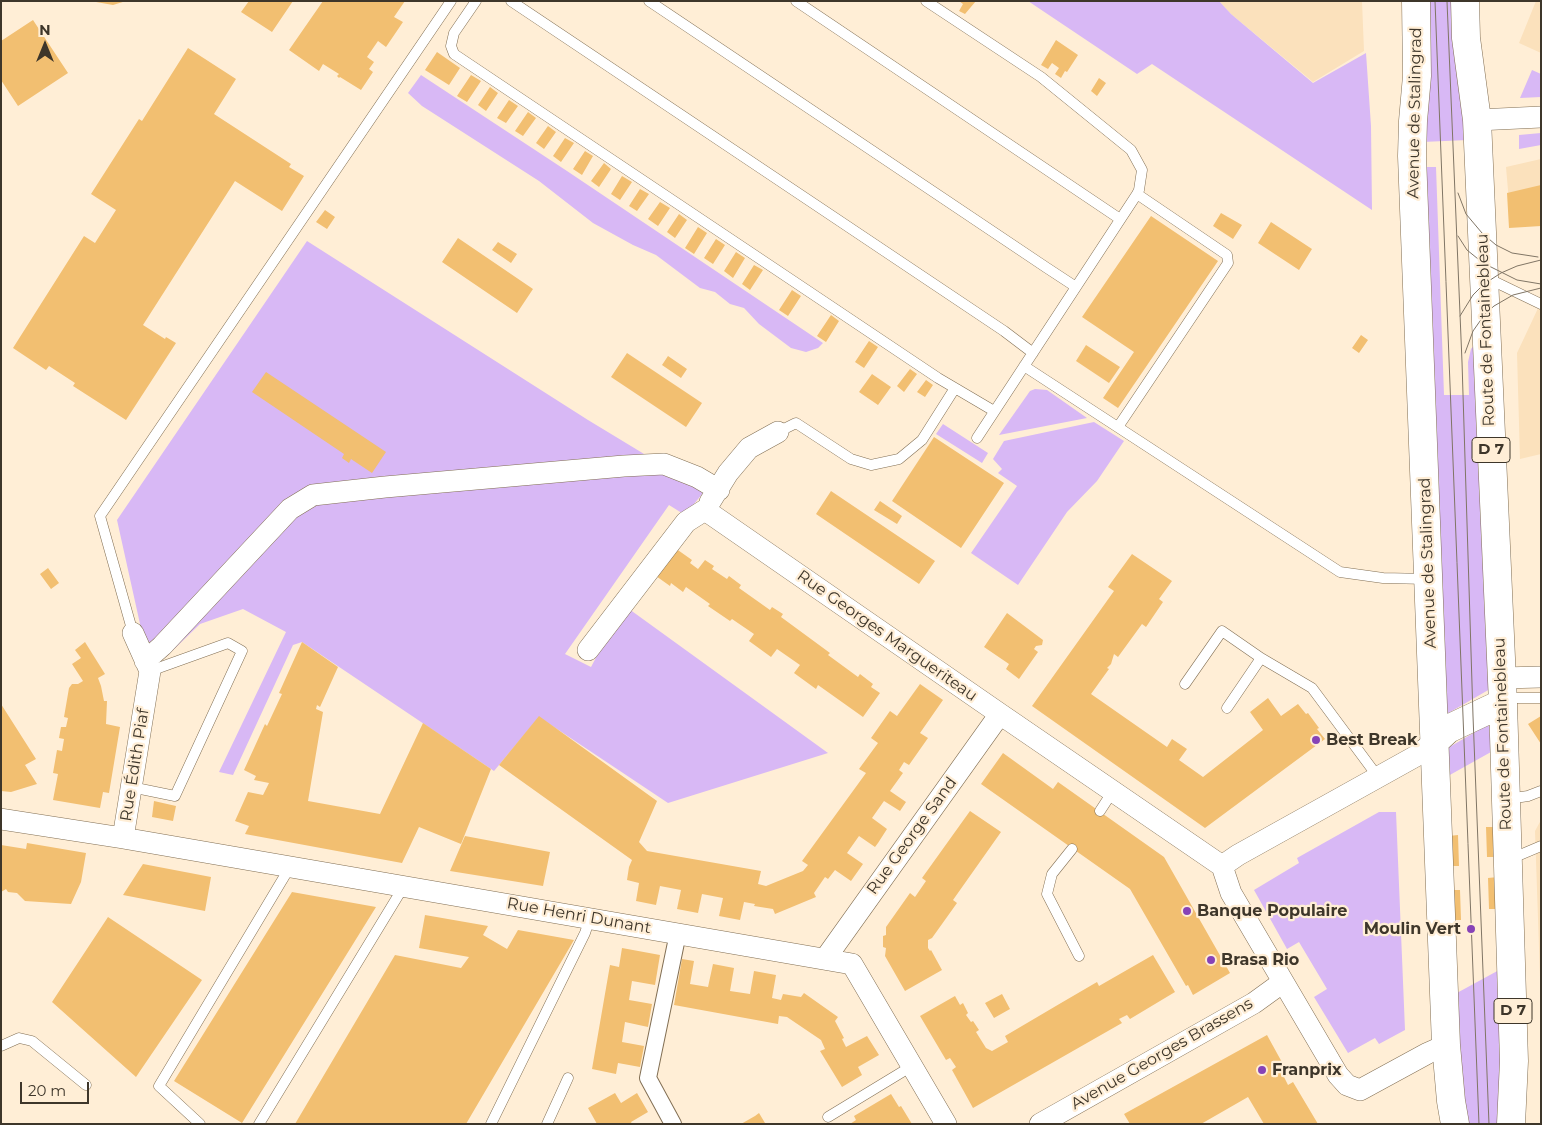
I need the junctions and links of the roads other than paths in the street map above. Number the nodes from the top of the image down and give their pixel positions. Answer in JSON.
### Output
{"nodes":[{"id":1,"x":452,"y":1,"type":"edge"},
{"id":2,"x":476,"y":1,"type":"edge"},
{"id":3,"x":511,"y":1,"type":"edge"},
{"id":4,"x":648,"y":1,"type":"edge"},
{"id":5,"x":796,"y":1,"type":"edge"},
{"id":6,"x":926,"y":1,"type":"edge"},
{"id":7,"x":1416,"y":1,"type":"edge"},
{"id":8,"x":1464,"y":1,"type":"edge"},
{"id":9,"x":1541,"y":117,"type":"edge"},
{"id":10,"x":1477,"y":120,"type":"junction"},
{"id":11,"x":1137,"y":194,"type":"junction"},
{"id":12,"x":1120,"y":219,"type":"junction"},
{"id":13,"x":1484,"y":276,"type":"junction"},
{"id":14,"x":1076,"y":286,"type":"junction"},
{"id":15,"x":1541,"y":304,"type":"edge"},
{"id":16,"x":1033,"y":353,"type":"junction"},
{"id":17,"x":1024,"y":366,"type":"junction"},
{"id":18,"x":954,"y":388,"type":"junction"},
{"id":19,"x":994,"y":411,"type":"junction"},
{"id":20,"x":1118,"y":427,"type":"junction"},
{"id":21,"x":778,"y":432,"type":"joint"},
{"id":22,"x":977,"y":438,"type":"dead end"},
{"id":23,"x":719,"y":490,"type":"junction"},
{"id":24,"x":705,"y":510,"type":"junction"},
{"id":25,"x":1429,"y":579,"type":"junction"},
{"id":26,"x":133,"y":633,"type":"joint"},
{"id":27,"x":588,"y":650,"type":"dead end"},
{"id":28,"x":1261,"y":658,"type":"junction"},
{"id":29,"x":148,"y":666,"type":"junction"},
{"id":30,"x":1541,"y":677,"type":"edge"},
{"id":31,"x":1184,"y":684,"type":"dead end"},
{"id":32,"x":1503,"y":690,"type":"junction"},
{"id":33,"x":1541,"y":698,"type":"edge"},
{"id":34,"x":1227,"y":708,"type":"dead end"},
{"id":35,"x":1000,"y":714,"type":"junction"},
{"id":36,"x":1434,"y":742,"type":"junction"},
{"id":37,"x":1378,"y":777,"type":"junction"},
{"id":38,"x":131,"y":787,"type":"junction"},
{"id":39,"x":1112,"y":791,"type":"junction"},
{"id":40,"x":1541,"y":791,"type":"edge"},
{"id":41,"x":1506,"y":800,"type":"junction"},
{"id":42,"x":1100,"y":811,"type":"dead end"},
{"id":43,"x":1,"y":819,"type":"edge"},
{"id":44,"x":123,"y":838,"type":"junction"},
{"id":45,"x":1541,"y":846,"type":"edge"},
{"id":46,"x":1072,"y":849,"type":"dead end"},
{"id":47,"x":1508,"y":860,"type":"junction"},
{"id":48,"x":1222,"y":866,"type":"junction"},
{"id":49,"x":290,"y":867,"type":"junction"},
{"id":50,"x":404,"y":886,"type":"junction"},
{"id":51,"x":590,"y":918,"type":"junction"},
{"id":52,"x":678,"y":933,"type":"junction"},
{"id":53,"x":1079,"y":956,"type":"dead end"},
{"id":54,"x":825,"y":959,"type":"junction"},
{"id":55,"x":1283,"y":982,"type":"junction"},
{"id":56,"x":1446,"y":1045,"type":"junction"},
{"id":57,"x":1,"y":1046,"type":"edge"},
{"id":58,"x":912,"y":1066,"type":"junction"},
{"id":59,"x":568,"y":1078,"type":"dead end"},
{"id":60,"x":86,"y":1085,"type":"dead end"},
{"id":61,"x":828,"y":1117,"type":"dead end"},
{"id":62,"x":550,"y":1122,"type":"edge"},
{"id":63,"x":200,"y":1124,"type":"edge"},
{"id":64,"x":260,"y":1124,"type":"edge"},
{"id":65,"x":491,"y":1124,"type":"edge"},
{"id":66,"x":673,"y":1124,"type":"edge"},
{"id":67,"x":946,"y":1124,"type":"edge"},
{"id":68,"x":1040,"y":1124,"type":"edge"},
{"id":69,"x":1455,"y":1124,"type":"edge"},
{"id":70,"x":1511,"y":1124,"type":"edge"}],
"edges":[{"from":1,"to":26,"type":"lane"},
{"from":2,"to":18,"type":"lane"},
{"from":3,"to":16,"type":"lane"},
{"from":4,"to":14,"type":"lane"},
{"from":5,"to":12,"type":"lane"},
{"from":6,"to":11,"type":"lane"},
{"from":7,"to":25,"type":"main road","name":"Avenue de Stalingrad"},
{"from":8,"to":10,"type":"main road","name":"Route de Fontainebleau","number":"D 7"},
{"from":9,"to":10,"type":"street"},
{"from":10,"to":13,"type":"main road","name":"Route de Fontainebleau","number":"D 7"},
{"from":11,"to":12,"type":"lane"},
{"from":11,"to":20,"type":"lane"},
{"from":12,"to":14,"type":"lane"},
{"from":13,"to":15,"type":"lane"},
{"from":13,"to":32,"type":"main road","name":"Route de Fontainebleau","number":"D 7"},
{"from":14,"to":16,"type":"lane"},
{"from":16,"to":17,"type":"lane"},
{"from":17,"to":19,"type":"lane"},
{"from":17,"to":20,"type":"lane"},
{"from":18,"to":19,"type":"lane"},
{"from":18,"to":21,"type":"lane"},
{"from":19,"to":22,"type":"lane"},
{"from":20,"to":25,"type":"lane"},
{"from":21,"to":23,"type":"street"},
{"from":23,"to":24,"type":"street"},
{"from":23,"to":29,"type":"street"},
{"from":24,"to":27,"type":"street"},
{"from":24,"to":35,"type":"street","name":"Rue Georges Margueriteau"},
{"from":25,"to":36,"type":"main road","name":"Avenue de Stalingrad"},
{"from":26,"to":29,"type":"street"},
{"from":28,"to":31,"type":"lane"},
{"from":28,"to":34,"type":"lane"},
{"from":28,"to":37,"type":"lane"},
{"from":29,"to":38,"type":"street","name":"Rue Édith Piaf"},
{"from":29,"to":38,"type":"lane"},
{"from":30,"to":32,"type":"street"},
{"from":32,"to":33,"type":"lane"},
{"from":32,"to":36,"type":"main road"},
{"from":32,"to":41,"type":"main road","name":"Route de Fontainebleau","number":"D 7"},
{"from":35,"to":39,"type":"street","name":"Rue Georges Margueriteau"},
{"from":35,"to":54,"type":"street","name":"Rue George Sand"},
{"from":36,"to":37,"type":"street"},
{"from":36,"to":56,"type":"main road","name":"Avenue de Stalingrad"},
{"from":37,"to":48,"type":"street"},
{"from":38,"to":44,"type":"street","name":"Rue Édith Piaf"},
{"from":39,"to":42,"type":"lane"},
{"from":39,"to":48,"type":"street","name":"Rue Georges Margueriteau"},
{"from":40,"to":41,"type":"lane"},
{"from":41,"to":47,"type":"main road","name":"Route de Fontainebleau","number":"D 7"},
{"from":43,"to":44,"type":"street","name":"Rue Édith Piaf"},
{"from":44,"to":49,"type":"street","name":"Rue Henri Dunant"},
{"from":45,"to":47,"type":"lane"},
{"from":46,"to":53,"type":"lane"},
{"from":47,"to":70,"type":"main road","name":"Route de Fontainebleau","number":"D 7"},
{"from":48,"to":55,"type":"street"},
{"from":49,"to":50,"type":"street","name":"Rue Henri Dunant"},
{"from":49,"to":63,"type":"lane"},
{"from":50,"to":51,"type":"street","name":"Rue Henri Dunant"},
{"from":50,"to":64,"type":"lane"},
{"from":51,"to":52,"type":"street","name":"Rue Henri Dunant"},
{"from":51,"to":65,"type":"lane"},
{"from":52,"to":54,"type":"street","name":"Rue Henri Dunant"},
{"from":52,"to":66,"type":"street"},
{"from":54,"to":58,"type":"street","name":"Rue Henri Dunant"},
{"from":55,"to":56,"type":"street"},
{"from":55,"to":68,"type":"street","name":"Avenue Georges Brassens"},
{"from":56,"to":69,"type":"main road","name":"Avenue de Stalingrad"},
{"from":57,"to":60,"type":"lane"},
{"from":58,"to":61,"type":"lane"},
{"from":58,"to":67,"type":"street","name":"Rue Henri Dunant"},
{"from":59,"to":62,"type":"lane"}]}
